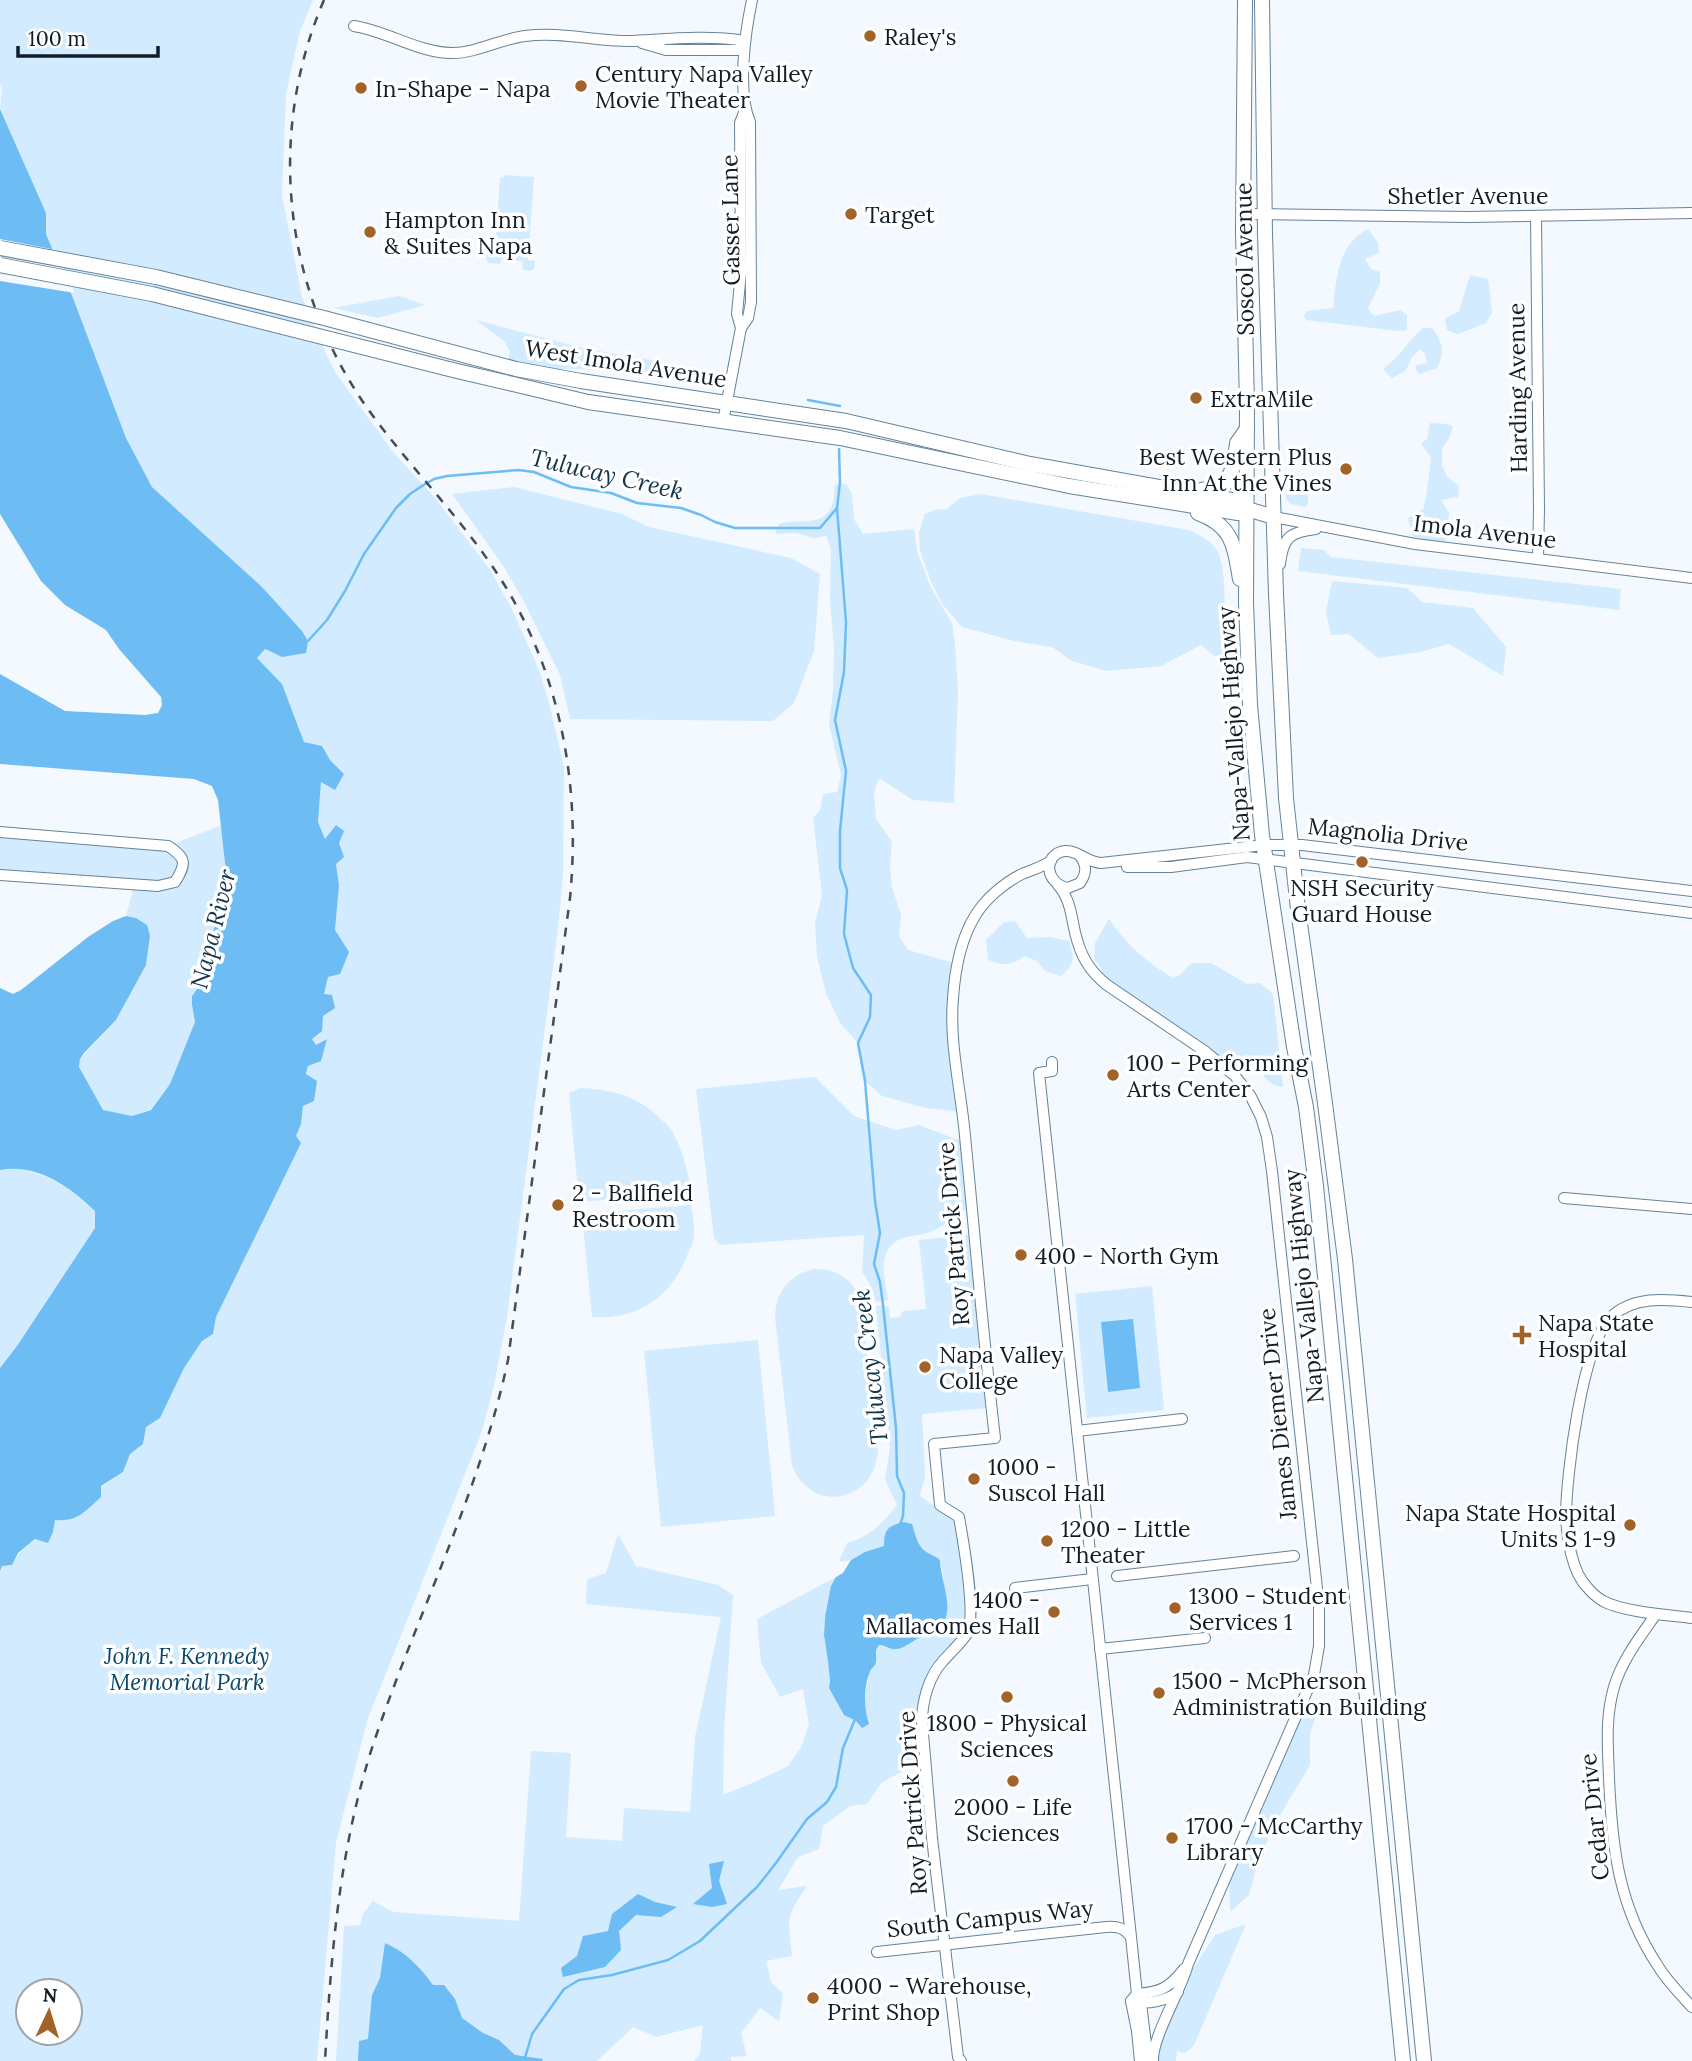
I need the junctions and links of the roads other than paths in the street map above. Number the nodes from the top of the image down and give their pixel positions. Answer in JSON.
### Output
{"nodes":[{"id":1,"x":752,"y":0,"type":"edge"},
{"id":2,"x":1245,"y":0,"type":"edge"},
{"id":3,"x":1262,"y":0,"type":"edge"},
{"id":4,"x":354,"y":26,"type":"dead end"},
{"id":5,"x":745,"y":46,"type":"junction"},
{"id":6,"x":1692,"y":213,"type":"edge"},
{"id":7,"x":1244,"y":214,"type":"junction"},
{"id":8,"x":1265,"y":214,"type":"junction"},
{"id":9,"x":1536,"y":216,"type":"junction"},
{"id":10,"x":0,"y":248,"type":"edge"},
{"id":11,"x":0,"y":265,"type":"edge"},
{"id":12,"x":514,"y":376,"type":"junction"},
{"id":13,"x":727,"y":403,"type":"junction"},
{"id":14,"x":723,"y":422,"type":"junction"},
{"id":15,"x":1247,"y":429,"type":"junction"},
{"id":16,"x":966,"y":457,"type":"junction"},
{"id":17,"x":1176,"y":490,"type":"junction"},
{"id":18,"x":1135,"y":497,"type":"junction"},
{"id":19,"x":1247,"y":509,"type":"junction"},
{"id":20,"x":1274,"y":517,"type":"junction"},
{"id":21,"x":1327,"y":527,"type":"junction"},
{"id":22,"x":1538,"y":559,"type":"junction"},
{"id":23,"x":1692,"y":578,"type":"edge"},
{"id":24,"x":1276,"y":594,"type":"junction"},
{"id":25,"x":1247,"y":623,"type":"junction"},
{"id":26,"x":0,"y":832,"type":"edge"},
{"id":27,"x":1291,"y":845,"type":"junction"},
{"id":28,"x":1348,"y":850,"type":"junction"},
{"id":29,"x":1265,"y":853,"type":"junction"},
{"id":30,"x":1080,"y":856,"type":"junction"},
{"id":31,"x":1051,"y":861,"type":"junction"},
{"id":32,"x":1293,"y":863,"type":"junction"},
{"id":33,"x":1346,"y":870,"type":"junction"},
{"id":34,"x":0,"y":875,"type":"edge"},
{"id":35,"x":1561,"y":875,"type":"junction"},
{"id":36,"x":1585,"y":878,"type":"junction"},
{"id":37,"x":1082,"y":880,"type":"junction"},
{"id":38,"x":1055,"y":882,"type":"junction"},
{"id":39,"x":1009,"y":884,"type":"junction"},
{"id":40,"x":1692,"y":891,"type":"edge"},
{"id":41,"x":1558,"y":897,"type":"junction"},
{"id":42,"x":1582,"y":899,"type":"junction"},
{"id":43,"x":1692,"y":912,"type":"edge"},
{"id":44,"x":1073,"y":918,"type":"junction"},
{"id":45,"x":1052,"y":1062,"type":"dead end"},
{"id":46,"x":1564,"y":1198,"type":"dead end"},
{"id":47,"x":1692,"y":1209,"type":"edge"},
{"id":48,"x":1692,"y":1303,"type":"edge"},
{"id":49,"x":1182,"y":1419,"type":"dead end"},
{"id":50,"x":1077,"y":1431,"type":"junction"},
{"id":51,"x":1294,"y":1556,"type":"dead end"},
{"id":52,"x":1117,"y":1576,"type":"dead end"},
{"id":53,"x":1092,"y":1579,"type":"junction"},
{"id":54,"x":1015,"y":1588,"type":"dead end"},
{"id":55,"x":1656,"y":1614,"type":"junction"},
{"id":56,"x":1692,"y":1618,"type":"edge"},
{"id":57,"x":1205,"y":1639,"type":"dead end"},
{"id":58,"x":1100,"y":1649,"type":"junction"},
{"id":59,"x":1131,"y":1937,"type":"junction"},
{"id":60,"x":946,"y":1945,"type":"junction"},
{"id":61,"x":877,"y":1952,"type":"dead end"},
{"id":62,"x":1188,"y":1964,"type":"junction"},
{"id":63,"x":1178,"y":1992,"type":"junction"},
{"id":64,"x":1136,"y":1999,"type":"junction"},
{"id":65,"x":1692,"y":2007,"type":"edge"},
{"id":66,"x":961,"y":2061,"type":"edge"},
{"id":67,"x":1140,"y":2061,"type":"edge"},
{"id":68,"x":1148,"y":2061,"type":"edge"},
{"id":69,"x":1153,"y":2061,"type":"edge"},
{"id":70,"x":1403,"y":2061,"type":"edge"},
{"id":71,"x":1424,"y":2061,"type":"edge"}],
"edges":[{"from":1,"to":5,"type":"street","name":"Gasser Lane"},
{"from":2,"to":7,"type":"main road","name":"Soscol Avenue"},
{"from":3,"to":8,"type":"main road","name":"Soscol Avenue"},
{"from":4,"to":5,"type":"street"},
{"from":5,"to":13,"type":"street","name":"Gasser Lane"},
{"from":6,"to":9,"type":"street","name":"Shetler Avenue"},
{"from":7,"to":8,"type":"street","name":"Shetler Avenue"},
{"from":7,"to":15,"type":"main road","name":"Soscol Avenue"},
{"from":8,"to":9,"type":"street","name":"Shetler Avenue"},
{"from":8,"to":20,"type":"main road","name":"Soscol Avenue"},
{"from":9,"to":22,"type":"street","name":"Harding Avenue"},
{"from":10,"to":12,"type":"main road","name":"West Imola Avenue","bridge":true},
{"from":11,"to":12,"type":"main road","name":"West Imola Avenue","bridge":true},
{"from":12,"to":13,"type":"main road","name":"West Imola Avenue"},
{"from":12,"to":14,"type":"main road","name":"West Imola Avenue"},
{"from":13,"to":14,"type":"street","name":"Gasser Lane"},
{"from":13,"to":16,"type":"main road","name":"West Imola Avenue"},
{"from":14,"to":16,"type":"main road","name":"West Imola Avenue"},
{"from":15,"to":17,"type":"main road"},
{"from":15,"to":19,"type":"main road","name":"Soscol Avenue"},
{"from":16,"to":17,"type":"main road","name":"West Imola Avenue"},
{"from":16,"to":18,"type":"main road","name":"West Imola Avenue"},
{"from":17,"to":19,"type":"main road","name":"West Imola Avenue"},
{"from":18,"to":19,"type":"main road","name":"West Imola Avenue"},
{"from":18,"to":25,"type":"main road"},
{"from":19,"to":20,"type":"main road","name":"West Imola Avenue"},
{"from":19,"to":25,"type":"main road","name":"Napa-Vallejo Highway"},
{"from":20,"to":21,"type":"street","name":"Imola Avenue"},
{"from":20,"to":24,"type":"main road","name":"Napa-Vallejo Highway"},
{"from":21,"to":22,"type":"street","name":"Imola Avenue"},
{"from":21,"to":24,"type":"street"},
{"from":22,"to":23,"type":"street","name":"Imola Avenue"},
{"from":24,"to":27,"type":"main road","name":"Napa-Vallejo Highway"},
{"from":25,"to":29,"type":"main road","name":"Napa-Vallejo Highway"},
{"from":26,"to":34,"type":"street"},
{"from":27,"to":28,"type":"street","name":"Magnolia Drive"},
{"from":27,"to":29,"type":"street","name":"Magnolia Drive"},
{"from":27,"to":32,"type":"main road","name":"Napa-Vallejo Highway"},
{"from":28,"to":33,"type":"street"},
{"from":28,"to":35,"type":"street","name":"Magnolia Drive"},
{"from":29,"to":30,"type":"street","name":"Magnolia Drive"},
{"from":29,"to":32,"type":"street","name":"Magnolia Drive"},
{"from":29,"to":37,"type":"street","name":"Magnolia Drive"},
{"from":29,"to":70,"type":"main road","name":"Napa-Vallejo Highway"},
{"from":30,"to":31,"type":"street","name":"Magnolia Drive"},
{"from":30,"to":37,"type":"street"},
{"from":31,"to":38,"type":"street"},
{"from":31,"to":39,"type":"street","name":"Roy Patrick Drive"},
{"from":32,"to":33,"type":"street","name":"Magnolia Drive"},
{"from":32,"to":71,"type":"main road","name":"Napa-Vallejo Highway"},
{"from":33,"to":41,"type":"street","name":"Magnolia Drive"},
{"from":35,"to":36,"type":"street","name":"Magnolia Drive"},
{"from":35,"to":41,"type":"street"},
{"from":36,"to":40,"type":"street","name":"Magnolia Drive"},
{"from":36,"to":42,"type":"street"},
{"from":37,"to":38,"type":"street","name":"Magnolia Drive"},
{"from":37,"to":44,"type":"street","name":"James Diemer Drive"},
{"from":38,"to":39,"type":"street"},
{"from":38,"to":44,"type":"street","name":"James Diemer Drive"},
{"from":39,"to":60,"type":"street","name":"Roy Patrick Drive"},
{"from":41,"to":42,"type":"street","name":"Magnolia Drive"},
{"from":42,"to":43,"type":"street","name":"Magnolia Drive"},
{"from":44,"to":62,"type":"street","name":"James Diemer Drive"},
{"from":45,"to":50,"type":"street"},
{"from":46,"to":47,"type":"street"},
{"from":48,"to":55,"type":"street"},
{"from":49,"to":50,"type":"street"},
{"from":50,"to":53,"type":"street"},
{"from":51,"to":52,"type":"street"},
{"from":53,"to":54,"type":"street"},
{"from":53,"to":58,"type":"street"},
{"from":55,"to":56,"type":"street"},
{"from":55,"to":65,"type":"street","name":"Cedar Drive"},
{"from":57,"to":58,"type":"street"},
{"from":58,"to":59,"type":"street"},
{"from":59,"to":60,"type":"street","name":"South Campus Way"},
{"from":59,"to":64,"type":"street"},
{"from":60,"to":61,"type":"street","name":"South Campus Way"},
{"from":60,"to":66,"type":"street","name":"Roy Patrick Drive"},
{"from":62,"to":63,"type":"street","name":"James Diemer Drive"},
{"from":62,"to":64,"type":"street","name":"James Diemer Drive"},
{"from":63,"to":64,"type":"street"},
{"from":63,"to":69,"type":"street","name":"James Diemer Drive"},
{"from":64,"to":67,"type":"street"},
{"from":64,"to":68,"type":"street"}]}
